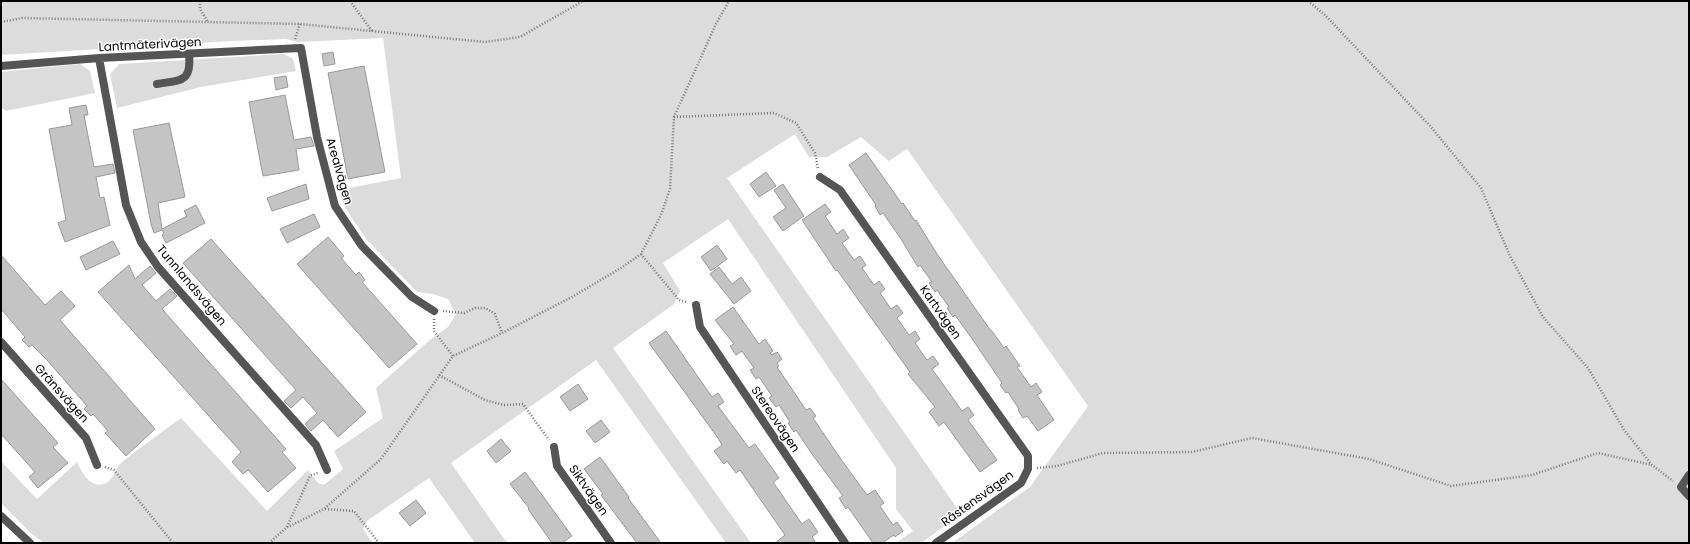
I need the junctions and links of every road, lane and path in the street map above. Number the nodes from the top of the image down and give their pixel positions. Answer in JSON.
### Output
{"nodes":[{"id":1,"x":200,"y":1,"type":"edge"},
{"id":2,"x":350,"y":1,"type":"edge"},
{"id":3,"x":583,"y":1,"type":"edge"},
{"id":4,"x":729,"y":1,"type":"edge"},
{"id":5,"x":1308,"y":1,"type":"edge"},
{"id":6,"x":1,"y":22,"type":"edge"},
{"id":7,"x":208,"y":22,"type":"junction"},
{"id":8,"x":300,"y":24,"type":"junction"},
{"id":9,"x":372,"y":31,"type":"junction"},
{"id":10,"x":292,"y":48,"type":"junction"},
{"id":11,"x":301,"y":48,"type":"joint"},
{"id":12,"x":189,"y":54,"type":"junction"},
{"id":13,"x":99,"y":58,"type":"junction"},
{"id":14,"x":1,"y":66,"type":"edge"},
{"id":15,"x":156,"y":84,"type":"dead end"},
{"id":16,"x":674,"y":117,"type":"junction"},
{"id":17,"x":820,"y":177,"type":"joint"},
{"id":18,"x":641,"y":254,"type":"junction"},
{"id":19,"x":696,"y":305,"type":"joint"},
{"id":20,"x":434,"y":311,"type":"junction"},
{"id":21,"x":502,"y":333,"type":"junction"},
{"id":22,"x":1,"y":342,"type":"edge"},
{"id":23,"x":453,"y":356,"type":"junction"},
{"id":24,"x":438,"y":375,"type":"junction"},
{"id":25,"x":554,"y":447,"type":"joint"},
{"id":26,"x":97,"y":465,"type":"joint"},
{"id":27,"x":1652,"y":465,"type":"junction"},
{"id":28,"x":1028,"y":469,"type":"junction"},
{"id":29,"x":327,"y":470,"type":"joint"},
{"id":30,"x":1689,"y":475,"type":"edge"},
{"id":31,"x":1681,"y":487,"type":"junction"},
{"id":32,"x":1689,"y":496,"type":"edge"},
{"id":33,"x":324,"y":509,"type":"junction"},
{"id":34,"x":1,"y":516,"type":"edge"},
{"id":35,"x":286,"y":528,"type":"junction"},
{"id":36,"x":30,"y":543,"type":"edge"},
{"id":37,"x":173,"y":543,"type":"edge"},
{"id":38,"x":269,"y":543,"type":"edge"},
{"id":39,"x":380,"y":543,"type":"edge"},
{"id":40,"x":611,"y":543,"type":"edge"},
{"id":41,"x":845,"y":543,"type":"edge"},
{"id":42,"x":936,"y":543,"type":"edge"}],
"edges":[{"from":1,"to":7,"type":"path"},
{"from":2,"to":9,"type":"path"},
{"from":3,"to":9,"type":"path"},
{"from":4,"to":16,"type":"path"},
{"from":5,"to":27,"type":"path"},
{"from":6,"to":7,"type":"path"},
{"from":7,"to":8,"type":"path"},
{"from":8,"to":9,"type":"path"},
{"from":8,"to":10,"type":"path"},
{"from":10,"to":11,"type":"street","name":"Lantmäterivägen"},
{"from":10,"to":12,"type":"street","name":"Lantmäterivägen"},
{"from":11,"to":20,"type":"street","name":"Arealvägen"},
{"from":12,"to":13,"type":"street","name":"Lantmäterivägen"},
{"from":12,"to":15,"type":"street"},
{"from":13,"to":14,"type":"street","name":"Lantmäterivägen"},
{"from":13,"to":29,"type":"street","name":"Tunnlandsvägen"},
{"from":16,"to":17,"type":"path"},
{"from":16,"to":18,"type":"path"},
{"from":17,"to":28,"type":"street","name":"Kartvägen"},
{"from":18,"to":19,"type":"path"},
{"from":18,"to":21,"type":"path"},
{"from":19,"to":41,"type":"street","name":"Stereovägen"},
{"from":20,"to":21,"type":"path"},
{"from":20,"to":23,"type":"path"},
{"from":21,"to":23,"type":"path"},
{"from":22,"to":26,"type":"street","name":"Gränsvägen"},
{"from":23,"to":24,"type":"path"},
{"from":24,"to":25,"type":"path"},
{"from":24,"to":33,"type":"path"},
{"from":25,"to":40,"type":"street","name":"Siktvägen"},
{"from":26,"to":37,"type":"path"},
{"from":27,"to":28,"type":"path"},
{"from":27,"to":31,"type":"path"},
{"from":28,"to":42,"type":"street","name":"Råstensvägen"},
{"from":29,"to":35,"type":"path"},
{"from":30,"to":31,"type":"street"},
{"from":31,"to":32,"type":"street"},
{"from":33,"to":35,"type":"path"},
{"from":33,"to":39,"type":"path"},
{"from":34,"to":36,"type":"street"},
{"from":35,"to":38,"type":"path"}]}
